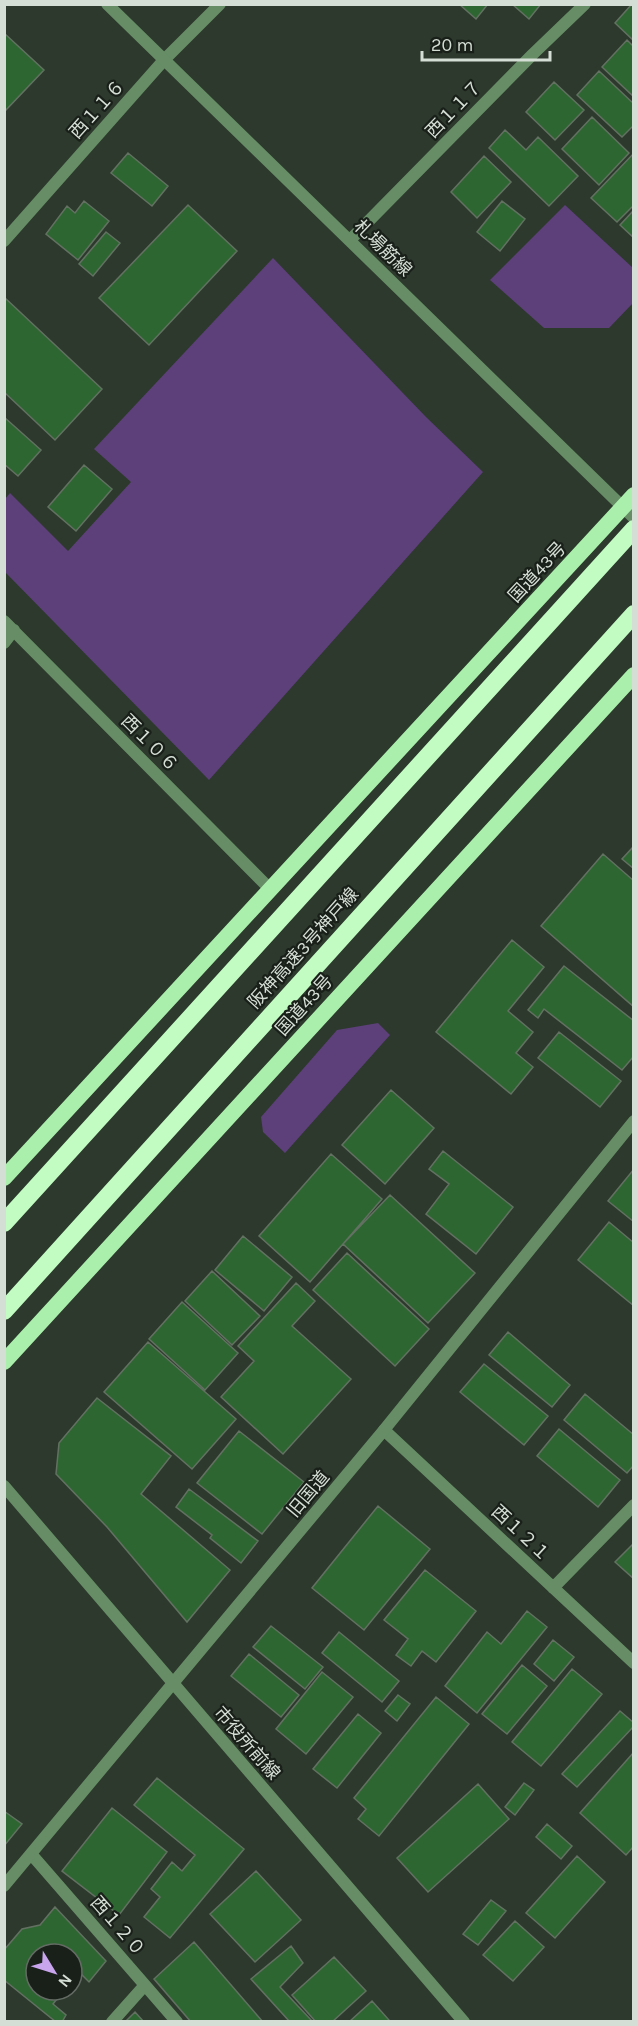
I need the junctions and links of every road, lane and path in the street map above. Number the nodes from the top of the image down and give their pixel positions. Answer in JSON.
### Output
{"nodes":[{"id":1,"x":107,"y":4,"type":"edge"},
{"id":2,"x":220,"y":4,"type":"edge"},
{"id":3,"x":585,"y":4,"type":"edge"},
{"id":4,"x":164,"y":60,"type":"junction"},
{"id":5,"x":350,"y":240,"type":"junction"},
{"id":6,"x":4,"y":241,"type":"edge"},
{"id":7,"x":630,"y":507,"type":"edge"},
{"id":8,"x":633,"y":529,"type":"edge"},
{"id":9,"x":633,"y":614,"type":"edge"},
{"id":10,"x":4,"y":621,"type":"edge"},
{"id":11,"x":14,"y":630,"type":"junction"},
{"id":12,"x":4,"y":643,"type":"edge"},
{"id":13,"x":633,"y":675,"type":"edge"},
{"id":14,"x":271,"y":890,"type":"junction"},
{"id":15,"x":633,"y":1121,"type":"edge"},
{"id":16,"x":4,"y":1178,"type":"edge"},
{"id":17,"x":4,"y":1223,"type":"edge"},
{"id":18,"x":4,"y":1311,"type":"edge"},
{"id":19,"x":4,"y":1362,"type":"edge"},
{"id":20,"x":384,"y":1430,"type":"junction"},
{"id":21,"x":4,"y":1486,"type":"edge"},
{"id":22,"x":633,"y":1505,"type":"edge"},
{"id":23,"x":553,"y":1588,"type":"junction"},
{"id":24,"x":633,"y":1663,"type":"edge"},
{"id":25,"x":173,"y":1685,"type":"junction"},
{"id":26,"x":32,"y":1855,"type":"junction"},
{"id":27,"x":4,"y":1886,"type":"edge"},
{"id":28,"x":145,"y":1985,"type":"junction"},
{"id":29,"x":112,"y":2022,"type":"edge"},
{"id":30,"x":177,"y":2022,"type":"edge"},
{"id":31,"x":464,"y":2022,"type":"edge"}],
"edges":[{"from":1,"to":4,"type":"street","name":"札場筋線"},
{"from":2,"to":4,"type":"street","name":"西１１６"},
{"from":3,"to":5,"type":"street","name":"西１１７"},
{"from":4,"to":5,"type":"street","name":"札場筋線"},
{"from":4,"to":6,"type":"street","name":"西１１６"},
{"from":5,"to":7,"type":"street","name":"札場筋線"},
{"from":7,"to":14,"type":"highway","name":"国道43号"},
{"from":8,"to":17,"type":"highway","name":"阪神高速3号神戸線"},
{"from":9,"to":18,"type":"highway","name":"阪神高速3号神戸線"},
{"from":10,"to":11,"type":"street","name":"西１０６"},
{"from":11,"to":12,"type":"street"},
{"from":11,"to":14,"type":"street","name":"西１０６"},
{"from":13,"to":19,"type":"highway","name":"国道43号"},
{"from":14,"to":16,"type":"highway","name":"国道43号"},
{"from":15,"to":20,"type":"street","name":"旧国道"},
{"from":20,"to":23,"type":"street","name":"西１２１"},
{"from":20,"to":25,"type":"street","name":"旧国道"},
{"from":21,"to":25,"type":"street","name":"市役所前線"},
{"from":22,"to":23,"type":"street"},
{"from":23,"to":24,"type":"street","name":"西１２１"},
{"from":25,"to":26,"type":"street","name":"旧国道"},
{"from":25,"to":31,"type":"street","name":"市役所前線"},
{"from":26,"to":27,"type":"street","name":"旧国道"},
{"from":26,"to":28,"type":"street","name":"西１２０"},
{"from":28,"to":29,"type":"street"},
{"from":28,"to":30,"type":"street","name":"西１２０"}]}
